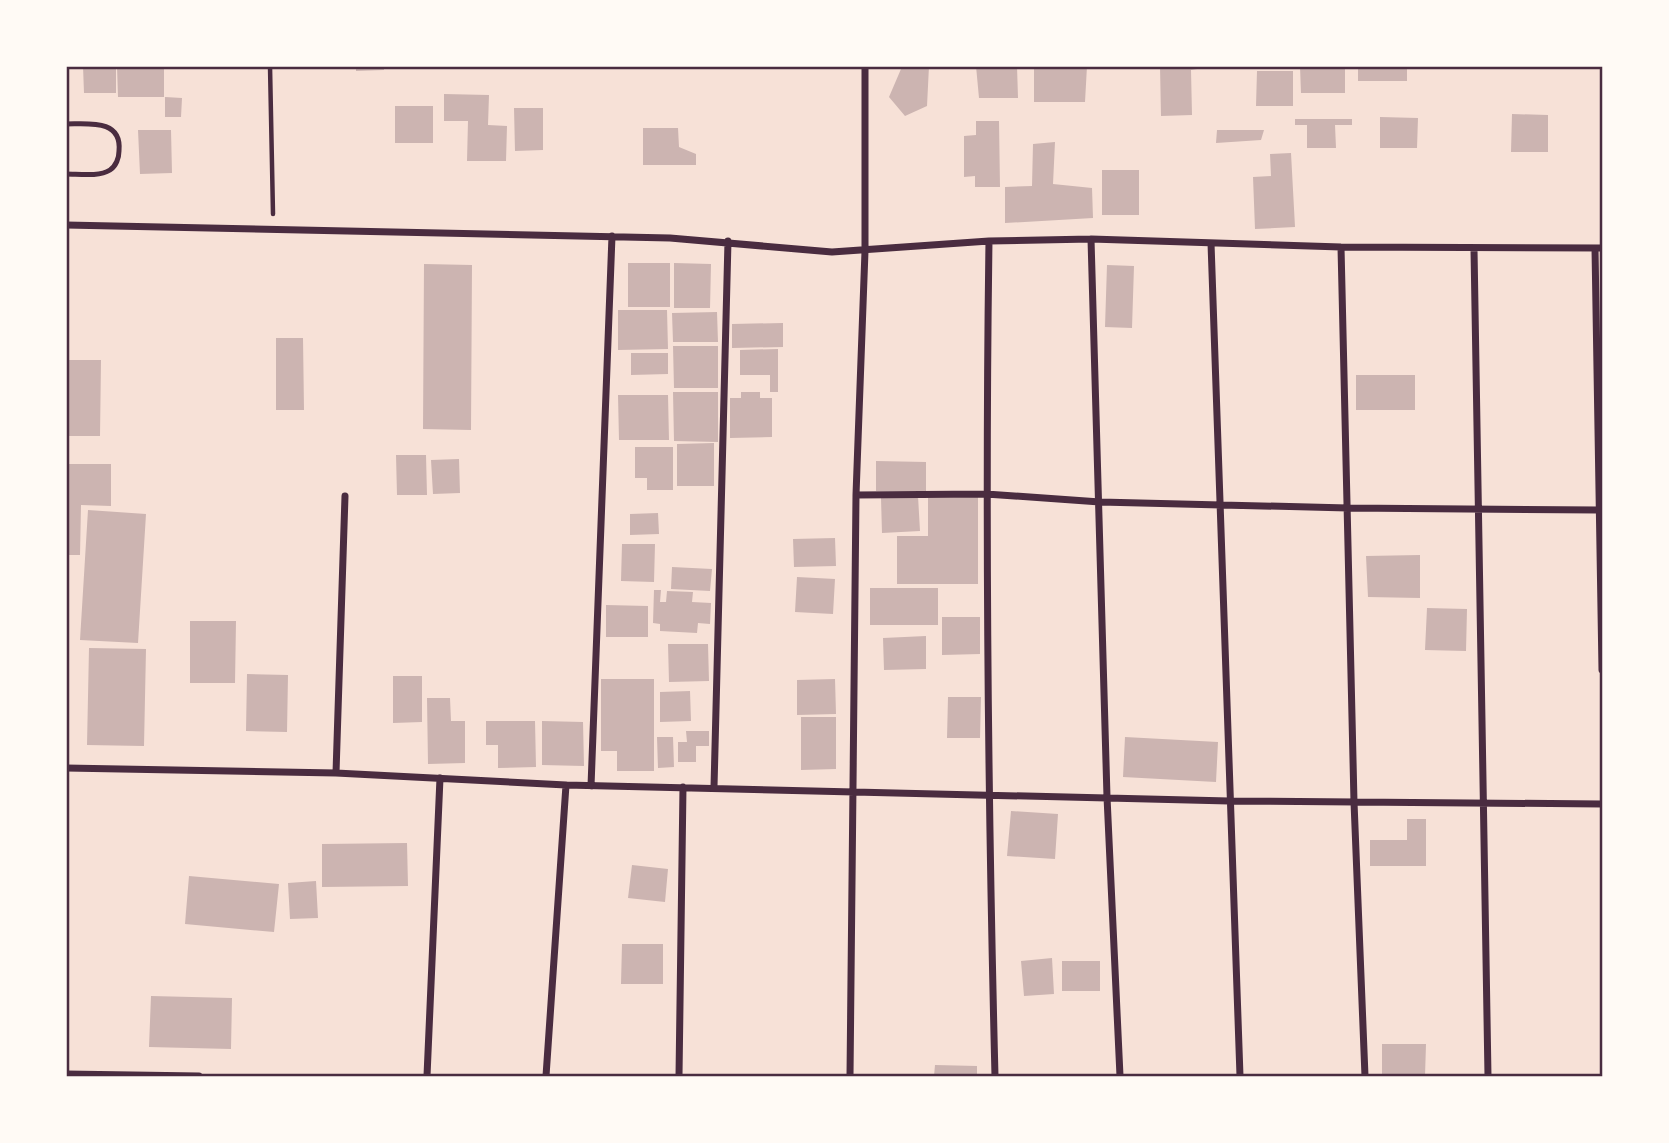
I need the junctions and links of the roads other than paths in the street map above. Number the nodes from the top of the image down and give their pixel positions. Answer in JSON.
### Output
{"nodes":[{"id":1,"x":865,"y":66,"type":"edge"},
{"id":2,"x":66,"y":124,"type":"edge"},
{"id":3,"x":66,"y":174,"type":"edge"},
{"id":4,"x":66,"y":225,"type":"edge"},
{"id":5,"x":612,"y":236,"type":"junction"},
{"id":6,"x":1091,"y":239,"type":"junction"},
{"id":7,"x":727,"y":241,"type":"junction"},
{"id":8,"x":989,"y":241,"type":"junction"},
{"id":9,"x":1211,"y":243,"type":"junction"},
{"id":10,"x":1341,"y":247,"type":"junction"},
{"id":11,"x":1599,"y":248,"type":"edge"},
{"id":12,"x":1474,"y":249,"type":"junction"},
{"id":13,"x":865,"y":251,"type":"junction"},
{"id":14,"x":986,"y":494,"type":"junction"},
{"id":15,"x":856,"y":495,"type":"junction"},
{"id":16,"x":345,"y":496,"type":"dead end"},
{"id":17,"x":1100,"y":502,"type":"junction"},
{"id":18,"x":1218,"y":506,"type":"junction"},
{"id":19,"x":1348,"y":508,"type":"junction"},
{"id":20,"x":1479,"y":510,"type":"junction"},
{"id":21,"x":1598,"y":510,"type":"junction"},
{"id":22,"x":1602,"y":670,"type":"edge"},
{"id":23,"x":66,"y":768,"type":"edge"},
{"id":24,"x":336,"y":773,"type":"junction"},
{"id":25,"x":440,"y":778,"type":"junction"},
{"id":26,"x":566,"y":785,"type":"junction"},
{"id":27,"x":591,"y":786,"type":"junction"},
{"id":28,"x":682,"y":787,"type":"junction"},
{"id":29,"x":714,"y":787,"type":"junction"},
{"id":30,"x":852,"y":791,"type":"junction"},
{"id":31,"x":988,"y":794,"type":"junction"},
{"id":32,"x":1107,"y":797,"type":"junction"},
{"id":33,"x":1229,"y":801,"type":"junction"},
{"id":34,"x":1354,"y":802,"type":"junction"},
{"id":35,"x":1481,"y":803,"type":"junction"},
{"id":36,"x":1602,"y":804,"type":"edge"},
{"id":37,"x":66,"y":1074,"type":"edge"},
{"id":38,"x":199,"y":1076,"type":"edge"},
{"id":39,"x":427,"y":1076,"type":"edge"},
{"id":40,"x":546,"y":1076,"type":"edge"},
{"id":41,"x":679,"y":1076,"type":"edge"},
{"id":42,"x":850,"y":1076,"type":"edge"},
{"id":43,"x":995,"y":1076,"type":"edge"},
{"id":44,"x":1120,"y":1076,"type":"edge"},
{"id":45,"x":1240,"y":1076,"type":"edge"},
{"id":46,"x":1365,"y":1076,"type":"edge"},
{"id":47,"x":1488,"y":1076,"type":"edge"}],
"edges":[{"from":1,"to":13,"type":"street"},
{"from":2,"to":3,"type":"lane"},
{"from":4,"to":5,"type":"street"},
{"from":5,"to":7,"type":"street"},
{"from":5,"to":27,"type":"street"},
{"from":6,"to":8,"type":"street"},
{"from":6,"to":9,"type":"street"},
{"from":6,"to":17,"type":"street"},
{"from":7,"to":13,"type":"street"},
{"from":7,"to":29,"type":"street"},
{"from":8,"to":13,"type":"street"},
{"from":8,"to":14,"type":"street"},
{"from":9,"to":10,"type":"street"},
{"from":9,"to":18,"type":"street"},
{"from":10,"to":12,"type":"street"},
{"from":10,"to":19,"type":"street"},
{"from":11,"to":12,"type":"street"},
{"from":11,"to":21,"type":"street"},
{"from":12,"to":20,"type":"street"},
{"from":13,"to":15,"type":"street"},
{"from":14,"to":15,"type":"street"},
{"from":14,"to":17,"type":"street"},
{"from":14,"to":31,"type":"street"},
{"from":15,"to":30,"type":"street"},
{"from":16,"to":24,"type":"street"},
{"from":17,"to":18,"type":"street"},
{"from":17,"to":32,"type":"street"},
{"from":18,"to":19,"type":"street"},
{"from":18,"to":33,"type":"street"},
{"from":19,"to":20,"type":"street"},
{"from":19,"to":34,"type":"street"},
{"from":20,"to":21,"type":"street"},
{"from":20,"to":35,"type":"street"},
{"from":21,"to":22,"type":"street"},
{"from":23,"to":24,"type":"street"},
{"from":24,"to":25,"type":"street"},
{"from":25,"to":26,"type":"street"},
{"from":25,"to":39,"type":"street"},
{"from":26,"to":27,"type":"street"},
{"from":26,"to":40,"type":"street"},
{"from":27,"to":28,"type":"street"},
{"from":28,"to":29,"type":"street"},
{"from":28,"to":41,"type":"street"},
{"from":29,"to":30,"type":"street"},
{"from":30,"to":31,"type":"street"},
{"from":30,"to":42,"type":"street"},
{"from":31,"to":32,"type":"street"},
{"from":31,"to":43,"type":"street"},
{"from":32,"to":33,"type":"street"},
{"from":32,"to":44,"type":"street"},
{"from":33,"to":34,"type":"street"},
{"from":33,"to":45,"type":"street"},
{"from":34,"to":35,"type":"street"},
{"from":34,"to":46,"type":"street"},
{"from":35,"to":36,"type":"street"},
{"from":35,"to":47,"type":"street"},
{"from":37,"to":38,"type":"street"}]}
